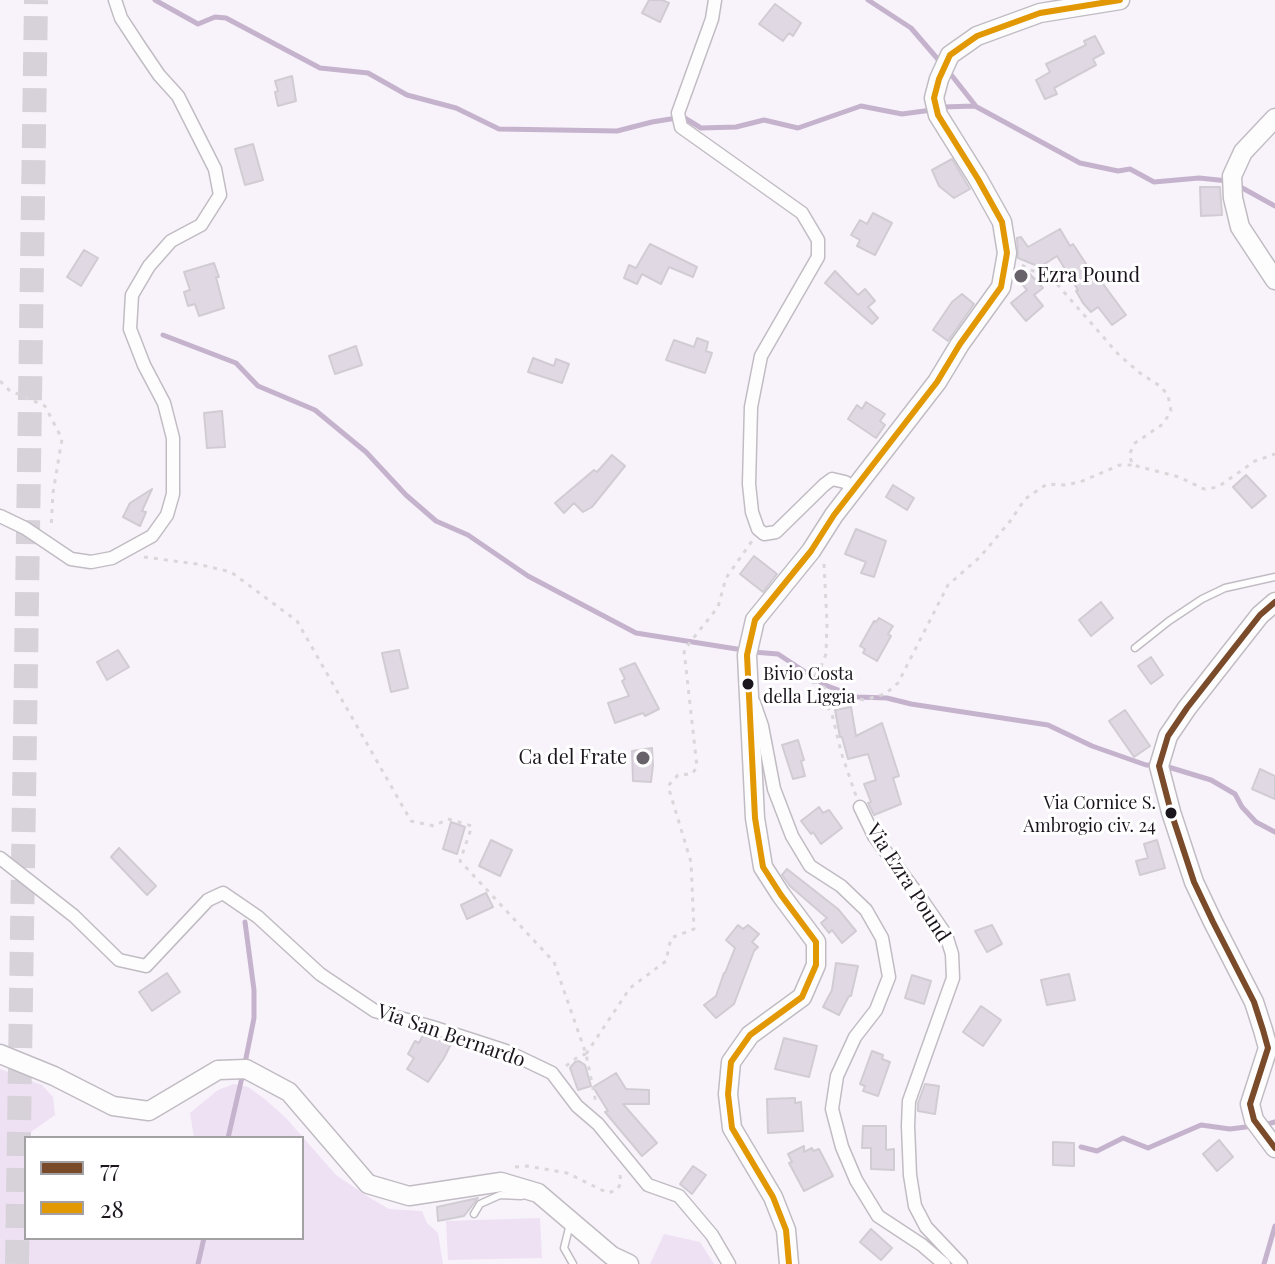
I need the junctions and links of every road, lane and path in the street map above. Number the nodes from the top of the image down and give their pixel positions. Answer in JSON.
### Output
{"nodes":[{"id":1,"x":115,"y":0,"type":"edge"},
{"id":2,"x":715,"y":0,"type":"edge"},
{"id":3,"x":1120,"y":0,"type":"edge"},
{"id":4,"x":1275,"y":118,"type":"edge"},
{"id":5,"x":1007,"y":258,"type":"junction"},
{"id":6,"x":1275,"y":280,"type":"edge"},
{"id":7,"x":0,"y":381,"type":"edge"},
{"id":8,"x":1275,"y":454,"type":"edge"},
{"id":9,"x":1133,"y":465,"type":"junction"},
{"id":10,"x":854,"y":489,"type":"junction"},
{"id":11,"x":0,"y":516,"type":"edge"},
{"id":12,"x":53,"y":536,"type":"dead end"},
{"id":13,"x":752,"y":541,"type":"dead end"},
{"id":14,"x":817,"y":541,"type":"junction"},
{"id":15,"x":143,"y":557,"type":"dead end"},
{"id":16,"x":1275,"y":577,"type":"edge"},
{"id":17,"x":1275,"y":602,"type":"edge"},
{"id":18,"x":1135,"y":648,"type":"dead end"},
{"id":19,"x":814,"y":681,"type":"junction"},
{"id":20,"x":749,"y":688,"type":"junction"},
{"id":21,"x":860,"y":807,"type":"joint"},
{"id":22,"x":0,"y":858,"type":"edge"},
{"id":23,"x":0,"y":1054,"type":"edge"},
{"id":24,"x":586,"y":1054,"type":"junction"},
{"id":25,"x":562,"y":1087,"type":"junction"},
{"id":26,"x":598,"y":1124,"type":"junction"},
{"id":27,"x":1275,"y":1148,"type":"edge"},
{"id":28,"x":620,"y":1173,"type":"dead end"},
{"id":29,"x":484,"y":1184,"type":"junction"},
{"id":30,"x":548,"y":1201,"type":"junction"},
{"id":31,"x":474,"y":1214,"type":"dead end"},
{"id":32,"x":571,"y":1221,"type":"junction"},
{"id":33,"x":573,"y":1264,"type":"edge"},
{"id":34,"x":629,"y":1264,"type":"edge"},
{"id":35,"x":729,"y":1264,"type":"edge"},
{"id":36,"x":789,"y":1264,"type":"edge"},
{"id":37,"x":944,"y":1264,"type":"edge"},
{"id":38,"x":961,"y":1264,"type":"edge"}],
"edges":[{"from":1,"to":11,"type":"street"},
{"from":2,"to":10,"type":"street"},
{"from":3,"to":5,"type":"street"},
{"from":4,"to":6,"type":"street"},
{"from":5,"to":9,"type":"path"},
{"from":5,"to":10,"type":"street"},
{"from":7,"to":12,"type":"path"},
{"from":8,"to":9,"type":"path"},
{"from":9,"to":19,"type":"path"},
{"from":10,"to":14,"type":"street"},
{"from":13,"to":24,"type":"path"},
{"from":14,"to":19,"type":"path"},
{"from":14,"to":20,"type":"street"},
{"from":15,"to":24,"type":"path"},
{"from":16,"to":18,"type":"lane"},
{"from":17,"to":27,"type":"street"},
{"from":19,"to":21,"type":"path","name":"Via Ezra Pound"},
{"from":20,"to":36,"type":"street"},
{"from":20,"to":37,"type":"street"},
{"from":21,"to":38,"type":"street","name":"Via Ezra Pound"},
{"from":22,"to":25,"type":"street","name":"Via San Bernardo"},
{"from":23,"to":29,"type":"street"},
{"from":24,"to":25,"type":"path"},
{"from":24,"to":26,"type":"path"},
{"from":25,"to":26,"type":"street","name":"Via San Bernardo"},
{"from":26,"to":35,"type":"street","name":"Via San Bernardo"},
{"from":28,"to":29,"type":"path"},
{"from":29,"to":30,"type":"street"},
{"from":30,"to":31,"type":"lane"},
{"from":30,"to":32,"type":"street"},
{"from":32,"to":33,"type":"lane"},
{"from":32,"to":34,"type":"street"}]}
